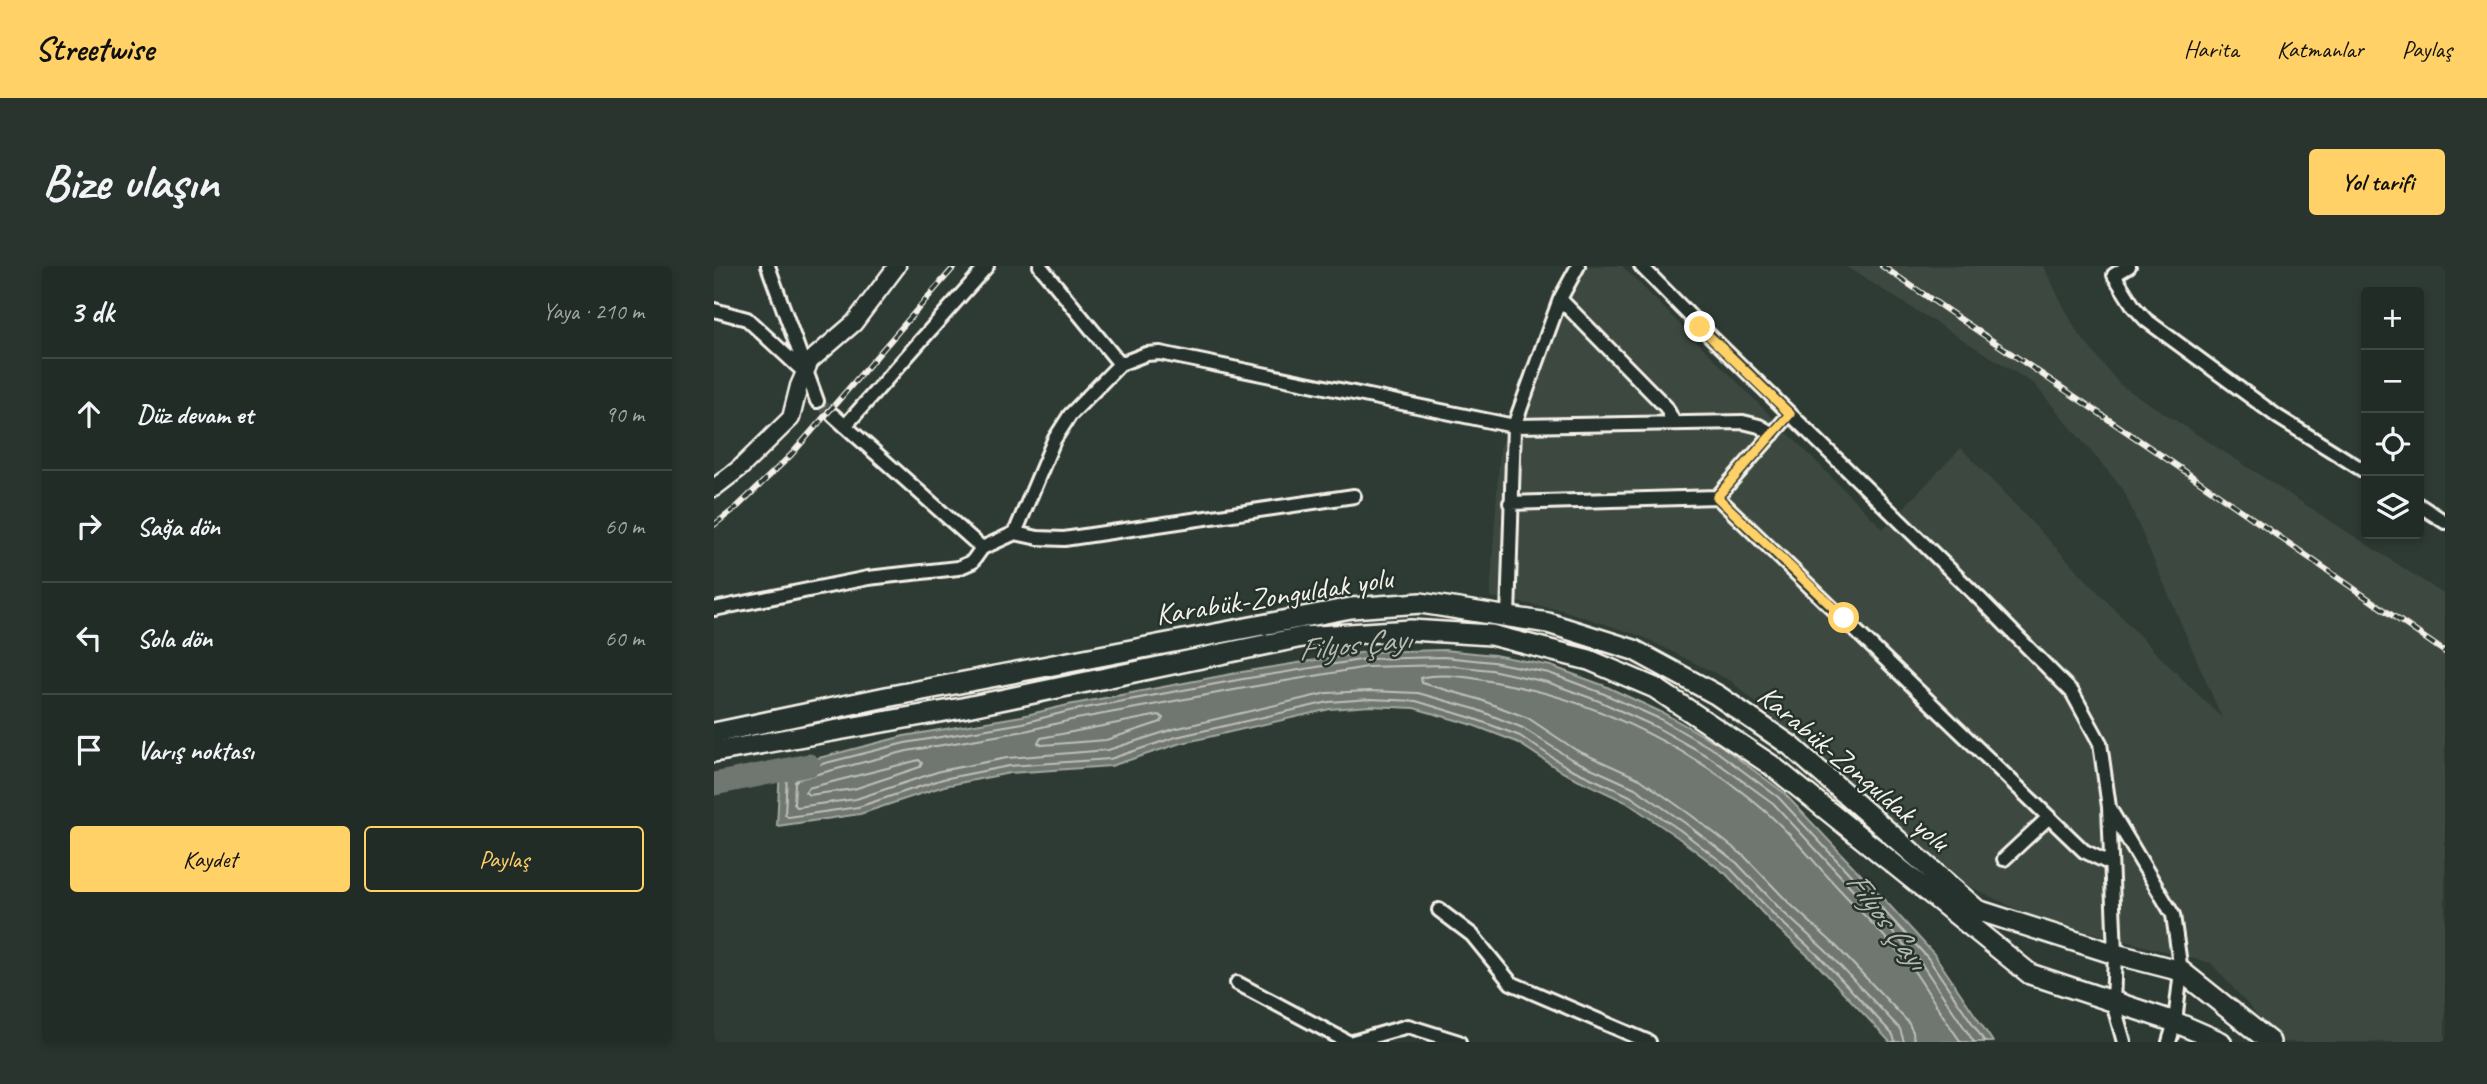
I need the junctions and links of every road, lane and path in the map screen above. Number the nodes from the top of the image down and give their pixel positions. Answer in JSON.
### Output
{"nodes":[{"id":1,"x":768,"y":266,"type":"edge"},
{"id":2,"x":897,"y":266,"type":"edge"},
{"id":3,"x":987,"y":266,"type":"edge"},
{"id":4,"x":1040,"y":266,"type":"edge"},
{"id":5,"x":1578,"y":266,"type":"edge"},
{"id":6,"x":1641,"y":266,"type":"edge"},
{"id":7,"x":2129,"y":266,"type":"edge"},
{"id":8,"x":2112,"y":271,"type":"edge"},
{"id":9,"x":1560,"y":299,"type":"junction"},
{"id":10,"x":714,"y":310,"type":"edge"},
{"id":11,"x":1121,"y":365,"type":"junction"},
{"id":12,"x":805,"y":373,"type":"junction"},
{"id":13,"x":817,"y":401,"type":"tunnel mouth"},
{"id":14,"x":1790,"y":414,"type":"junction"},
{"id":15,"x":833,"y":415,"type":"tunnel mouth"},
{"id":16,"x":1674,"y":423,"type":"junction"},
{"id":17,"x":845,"y":426,"type":"junction"},
{"id":18,"x":1514,"y":426,"type":"junction"},
{"id":19,"x":1773,"y":434,"type":"junction"},
{"id":20,"x":2361,"y":469,"type":"edge"},
{"id":21,"x":714,"y":488,"type":"edge"},
{"id":22,"x":1354,"y":496,"type":"dead end"},
{"id":23,"x":1717,"y":497,"type":"junction"},
{"id":24,"x":1510,"y":503,"type":"junction"},
{"id":25,"x":2424,"y":508,"type":"edge"},
{"id":26,"x":2445,"y":522,"type":"edge"},
{"id":27,"x":1015,"y":533,"type":"junction"},
{"id":28,"x":982,"y":548,"type":"junction"},
{"id":29,"x":714,"y":610,"type":"edge"},
{"id":30,"x":1508,"y":617,"type":"junction"},
{"id":31,"x":714,"y":733,"type":"edge"},
{"id":32,"x":714,"y":752,"type":"edge"},
{"id":33,"x":2109,"y":807,"type":"junction"},
{"id":34,"x":2049,"y":817,"type":"junction"},
{"id":35,"x":2004,"y":859,"type":"dead end"},
{"id":36,"x":2111,"y":864,"type":"junction"},
{"id":37,"x":1439,"y":910,"type":"dead end"},
{"id":38,"x":2115,"y":954,"type":"junction"},
{"id":39,"x":2181,"y":971,"type":"junction"},
{"id":40,"x":1237,"y":983,"type":"dead end"},
{"id":41,"x":2113,"y":1003,"type":"junction"},
{"id":42,"x":2175,"y":1022,"type":"junction"},
{"id":43,"x":1351,"y":1042,"type":"edge"},
{"id":44,"x":1459,"y":1042,"type":"edge"},
{"id":45,"x":1649,"y":1042,"type":"edge"},
{"id":46,"x":2123,"y":1042,"type":"edge"},
{"id":47,"x":2169,"y":1042,"type":"edge"},
{"id":48,"x":2221,"y":1042,"type":"edge"},
{"id":49,"x":2270,"y":1042,"type":"edge"}],
"edges":[{"from":1,"to":12,"type":"street"},
{"from":2,"to":12,"type":"main road"},
{"from":3,"to":17,"type":"street"},
{"from":4,"to":11,"type":"street"},
{"from":5,"to":9,"type":"street"},
{"from":6,"to":14,"type":"street"},
{"from":7,"to":8,"type":"street"},
{"from":8,"to":20,"type":"street"},
{"from":9,"to":16,"type":"street"},
{"from":9,"to":18,"type":"street"},
{"from":10,"to":12,"type":"street"},
{"from":11,"to":18,"type":"street"},
{"from":11,"to":27,"type":"street"},
{"from":12,"to":13,"type":"street"},
{"from":12,"to":21,"type":"main road"},
{"from":14,"to":19,"type":"street"},
{"from":14,"to":33,"type":"street"},
{"from":15,"to":17,"type":"street"},
{"from":16,"to":18,"type":"street"},
{"from":16,"to":19,"type":"street"},
{"from":17,"to":28,"type":"street"},
{"from":18,"to":24,"type":"street"},
{"from":19,"to":23,"type":"street"},
{"from":22,"to":27,"type":"street"},
{"from":23,"to":24,"type":"street"},
{"from":23,"to":34,"type":"street"},
{"from":24,"to":30,"type":"street"},
{"from":25,"to":26,"type":"street"},
{"from":27,"to":28,"type":"street"},
{"from":28,"to":29,"type":"street"},
{"from":30,"to":31,"type":"highway","name":"Karabük-Zonguldak yolu"},
{"from":30,"to":38,"type":"highway","name":"Karabük-Zonguldak yolu"},
{"from":32,"to":41,"type":"highway","name":"Karabük-Zonguldak yolu"},
{"from":33,"to":36,"type":"street"},
{"from":33,"to":39,"type":"street"},
{"from":34,"to":35,"type":"street"},
{"from":34,"to":36,"type":"street"},
{"from":36,"to":38,"type":"street"},
{"from":37,"to":45,"type":"street"},
{"from":38,"to":39,"type":"highway","name":"Karabük-Zonguldak yolu"},
{"from":38,"to":41,"type":"street"},
{"from":39,"to":42,"type":"street"},
{"from":39,"to":49,"type":"highway","name":"Karabük-Zonguldak yolu"},
{"from":40,"to":43,"type":"street"},
{"from":41,"to":42,"type":"highway","name":"Karabük-Zonguldak yolu"},
{"from":41,"to":46,"type":"street"},
{"from":42,"to":47,"type":"street"},
{"from":42,"to":48,"type":"highway","name":"Karabük-Zonguldak yolu"},
{"from":43,"to":44,"type":"street"}]}
